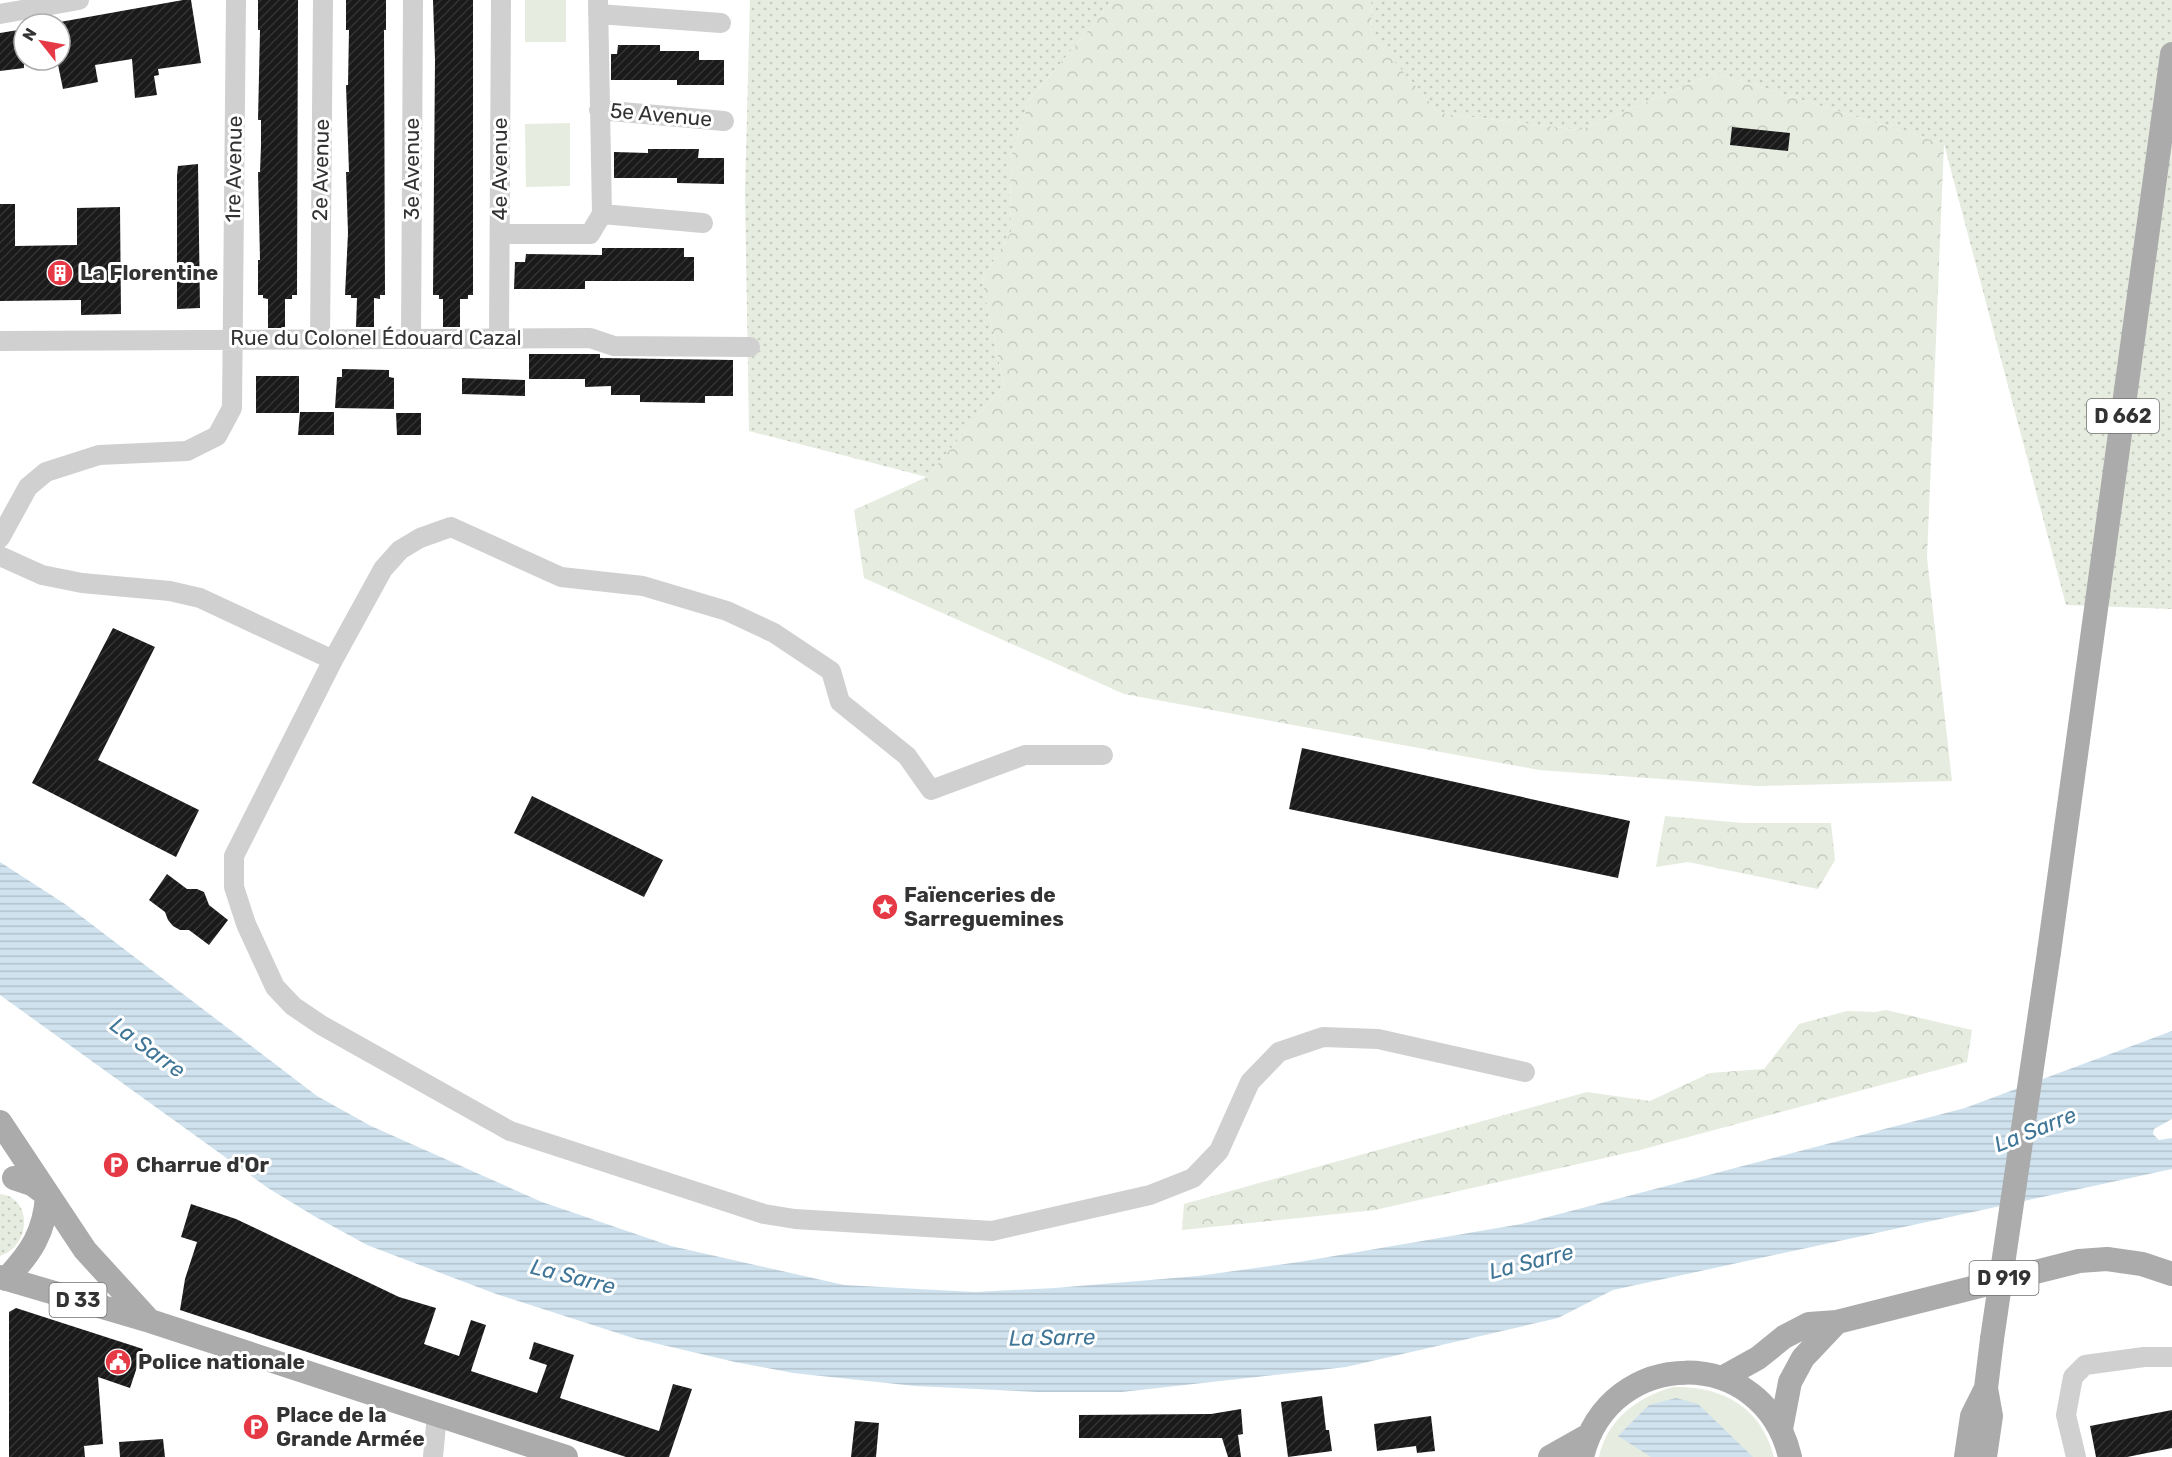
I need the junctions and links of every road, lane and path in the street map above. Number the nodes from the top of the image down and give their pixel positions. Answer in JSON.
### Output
{"nodes":[{"id":1,"x":79,"y":0,"type":"edge"},
{"id":2,"x":236,"y":0,"type":"edge"},
{"id":3,"x":323,"y":0,"type":"edge"},
{"id":4,"x":413,"y":0,"type":"edge"},
{"id":5,"x":501,"y":0,"type":"edge"},
{"id":6,"x":598,"y":7,"type":"edge"},
{"id":7,"x":0,"y":14,"type":"edge"},
{"id":8,"x":721,"y":23,"type":"dead end"},
{"id":9,"x":2172,"y":54,"type":"edge"},
{"id":10,"x":599,"y":110,"type":"junction"},
{"id":11,"x":724,"y":121,"type":"dead end"},
{"id":12,"x":602,"y":214,"type":"junction"},
{"id":13,"x":703,"y":223,"type":"dead end"},
{"id":14,"x":500,"y":234,"type":"junction"},
{"id":15,"x":500,"y":337,"type":"junction"},
{"id":16,"x":232,"y":338,"type":"junction"},
{"id":17,"x":320,"y":339,"type":"junction"},
{"id":18,"x":411,"y":339,"type":"junction"},
{"id":19,"x":0,"y":341,"type":"edge"},
{"id":20,"x":750,"y":346,"type":"dead end"},
{"id":21,"x":0,"y":538,"type":"edge"},
{"id":22,"x":0,"y":556,"type":"edge"},
{"id":23,"x":333,"y":660,"type":"junction"},
{"id":24,"x":1103,"y":755,"type":"dead end"},
{"id":25,"x":1525,"y":1072,"type":"dead end"},
{"id":26,"x":0,"y":1122,"type":"edge"},
{"id":27,"x":24,"y":1182,"type":"edge"},
{"id":28,"x":61,"y":1215,"type":"junction"},
{"id":29,"x":39,"y":1233,"type":"junction"},
{"id":30,"x":2172,"y":1274,"type":"edge"},
{"id":31,"x":2,"y":1281,"type":"edge"},
{"id":32,"x":150,"y":1320,"type":"junction"},
{"id":33,"x":1837,"y":1322,"type":"junction"},
{"id":34,"x":2172,"y":1357,"type":"edge"},
{"id":35,"x":1722,"y":1377,"type":"junction"},
{"id":36,"x":1986,"y":1388,"type":"junction"},
{"id":37,"x":437,"y":1415,"type":"junction"},
{"id":38,"x":1781,"y":1429,"type":"junction"},
{"id":39,"x":1586,"y":1446,"type":"edge"},
{"id":40,"x":434,"y":1457,"type":"edge"},
{"id":41,"x":566,"y":1457,"type":"edge"},
{"id":42,"x":1550,"y":1457,"type":"edge"},
{"id":43,"x":1790,"y":1457,"type":"edge"},
{"id":44,"x":1966,"y":1457,"type":"edge"},
{"id":45,"x":1985,"y":1457,"type":"edge"},
{"id":46,"x":2076,"y":1457,"type":"edge"}],
"edges":[{"from":1,"to":7,"type":"street"},
{"from":2,"to":16,"type":"street","name":"1re Avenue"},
{"from":3,"to":17,"type":"street","name":"2e Avenue"},
{"from":4,"to":18,"type":"street","name":"3e Avenue"},
{"from":5,"to":14,"type":"street","name":"4e Avenue"},
{"from":6,"to":8,"type":"street","name":"5e Avenue"},
{"from":6,"to":10,"type":"street","name":"5e Avenue"},
{"from":9,"to":36,"type":"main road","number":"D 662","bridge":true},
{"from":10,"to":11,"type":"street","name":"5e Avenue"},
{"from":10,"to":12,"type":"street","name":"5e Avenue"},
{"from":12,"to":13,"type":"street"},
{"from":12,"to":14,"type":"street"},
{"from":14,"to":15,"type":"street","name":"4e Avenue"},
{"from":15,"to":18,"type":"street","name":"Rue du Colonel Édouard Cazal"},
{"from":15,"to":20,"type":"street","name":"Rue du Colonel Édouard Cazal"},
{"from":16,"to":17,"type":"street","name":"Rue du Colonel Édouard Cazal"},
{"from":16,"to":19,"type":"street","name":"Rue du Colonel Édouard Cazal"},
{"from":16,"to":21,"type":"street","name":"1re Avenue"},
{"from":17,"to":18,"type":"street","name":"Rue du Colonel Édouard Cazal"},
{"from":22,"to":23,"type":"street"},
{"from":23,"to":24,"type":"street"},
{"from":23,"to":25,"type":"street"},
{"from":26,"to":27,"type":"main road","number":"D 33"},
{"from":27,"to":28,"type":"main road","number":"D 33"},
{"from":27,"to":29,"type":"main road"},
{"from":28,"to":29,"type":"main road"},
{"from":28,"to":32,"type":"main road","number":"D 33"},
{"from":29,"to":31,"type":"main road"},
{"from":30,"to":33,"type":"main road","number":"D 919"},
{"from":31,"to":32,"type":"main road","number":"D 33"},
{"from":32,"to":37,"type":"main road","number":"D 33"},
{"from":33,"to":35,"type":"main road","number":"D 919"},
{"from":33,"to":38,"type":"main road"},
{"from":34,"to":46,"type":"street"},
{"from":35,"to":38,"type":"main road"},
{"from":35,"to":39,"type":"main road"},
{"from":36,"to":44,"type":"main road","number":"D 662"},
{"from":36,"to":45,"type":"main road","number":"D 662"},
{"from":37,"to":40,"type":"street"},
{"from":37,"to":41,"type":"main road","number":"D 33"},
{"from":38,"to":43,"type":"main road"},
{"from":39,"to":42,"type":"main road"}]}
